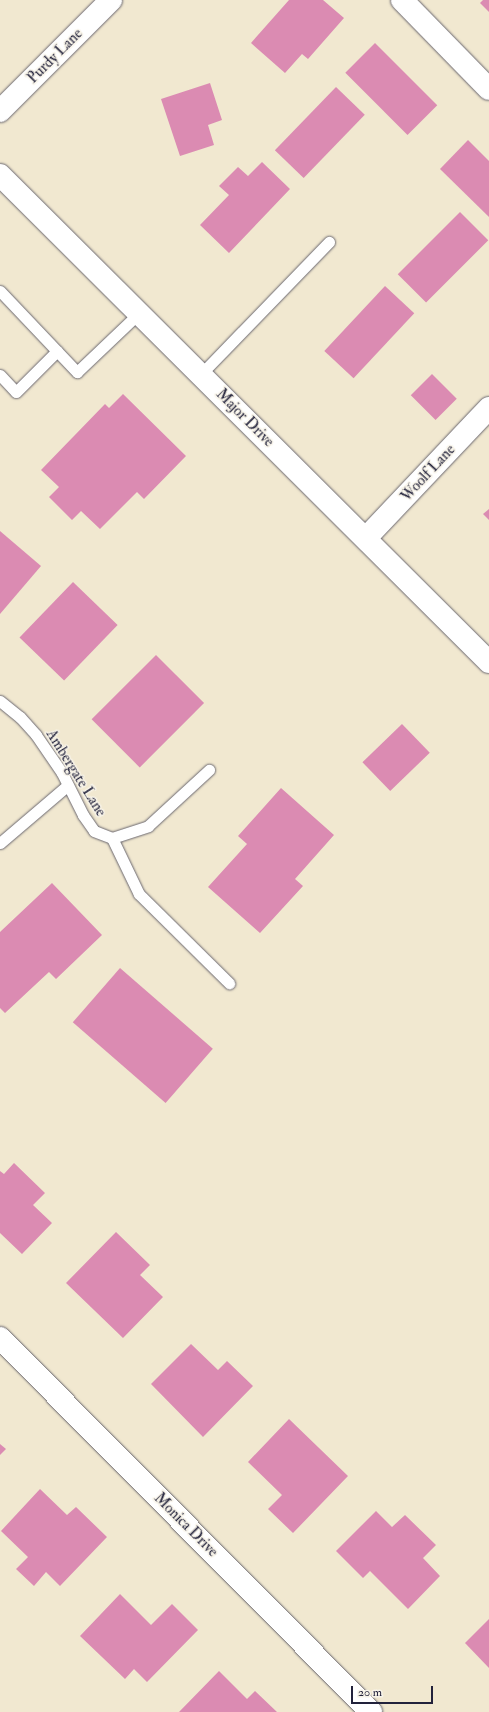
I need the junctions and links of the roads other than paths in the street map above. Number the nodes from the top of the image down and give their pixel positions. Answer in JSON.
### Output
{"nodes":[{"id":1,"x":111,"y":0,"type":"edge"},
{"id":2,"x":402,"y":0,"type":"edge"},
{"id":3,"x":489,"y":89,"type":"edge"},
{"id":4,"x":0,"y":111,"type":"edge"},
{"id":5,"x":0,"y":175,"type":"edge"},
{"id":6,"x":329,"y":242,"type":"dead end"},
{"id":7,"x":0,"y":291,"type":"edge"},
{"id":8,"x":139,"y":313,"type":"junction"},
{"id":9,"x":57,"y":351,"type":"junction"},
{"id":10,"x":201,"y":374,"type":"junction"},
{"id":11,"x":0,"y":375,"type":"edge"},
{"id":12,"x":489,"y":408,"type":"edge"},
{"id":13,"x":366,"y":538,"type":"junction"},
{"id":14,"x":489,"y":662,"type":"edge"},
{"id":15,"x":0,"y":701,"type":"edge"},
{"id":16,"x":209,"y":770,"type":"dead end"},
{"id":17,"x":68,"y":785,"type":"junction"},
{"id":18,"x":112,"y":838,"type":"junction"},
{"id":19,"x":0,"y":843,"type":"edge"},
{"id":20,"x":229,"y":983,"type":"dead end"},
{"id":21,"x":0,"y":1338,"type":"edge"},
{"id":22,"x":372,"y":1712,"type":"edge"}],
"edges":[{"from":1,"to":4,"type":"street","name":"Purdy Lane"},
{"from":2,"to":3,"type":"street"},
{"from":5,"to":8,"type":"street","name":"Major Drive"},
{"from":6,"to":10,"type":"lane"},
{"from":7,"to":9,"type":"lane"},
{"from":8,"to":9,"type":"lane"},
{"from":8,"to":10,"type":"street","name":"Major Drive"},
{"from":9,"to":11,"type":"lane"},
{"from":10,"to":13,"type":"street","name":"Major Drive"},
{"from":12,"to":13,"type":"street","name":"Woolf Lane"},
{"from":13,"to":14,"type":"street","name":"Major Drive"},
{"from":15,"to":17,"type":"lane","name":"Ambergate Lane"},
{"from":16,"to":18,"type":"lane"},
{"from":17,"to":18,"type":"lane","name":"Ambergate Lane"},
{"from":17,"to":19,"type":"lane"},
{"from":18,"to":20,"type":"lane"},
{"from":21,"to":22,"type":"street","name":"Monica Drive"}]}
